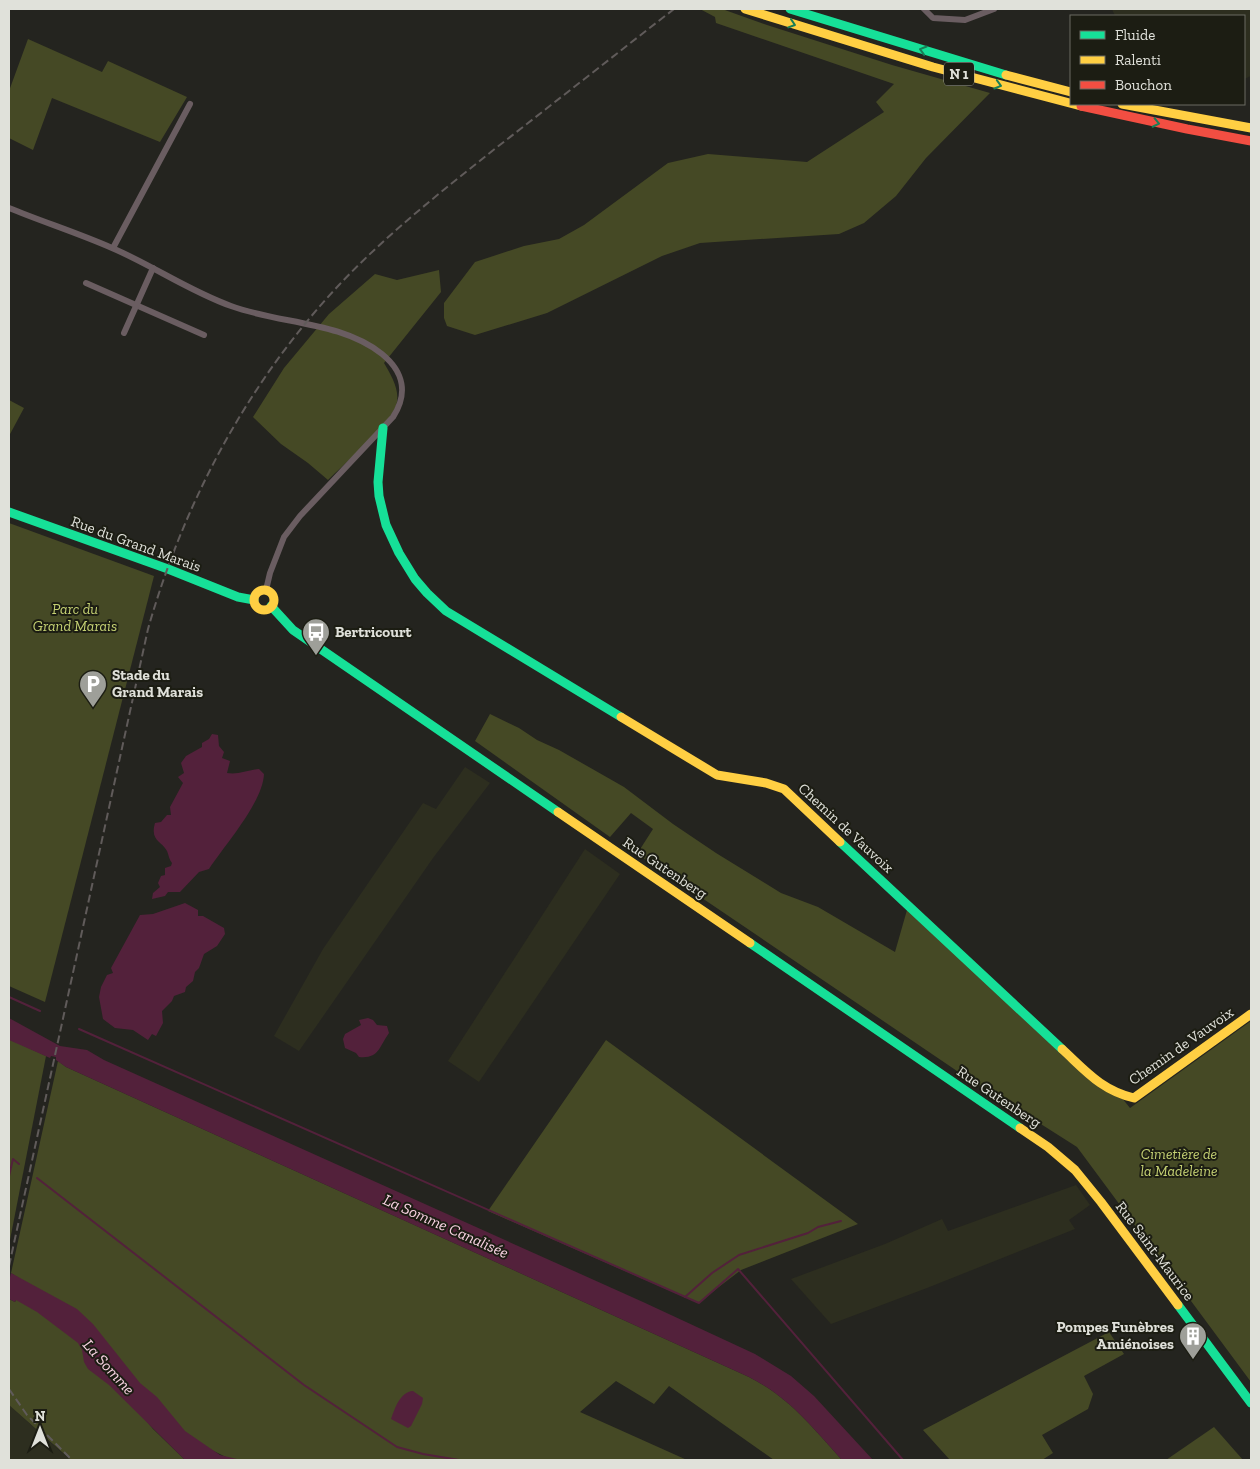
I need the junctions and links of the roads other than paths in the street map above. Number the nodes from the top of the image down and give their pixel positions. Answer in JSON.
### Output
{"nodes":[{"id":1,"x":746,"y":9,"type":"edge"},
{"id":2,"x":790,"y":9,"type":"edge"},
{"id":3,"x":924,"y":9,"type":"edge"},
{"id":4,"x":994,"y":9,"type":"edge"},
{"id":5,"x":1070,"y":92,"type":"edge"},
{"id":6,"x":1070,"y":102,"type":"edge"},
{"id":7,"x":190,"y":104,"type":"dead end"},
{"id":8,"x":1082,"y":105,"type":"edge"},
{"id":9,"x":1127,"y":105,"type":"edge"},
{"id":10,"x":1251,"y":128,"type":"edge"},
{"id":11,"x":1251,"y":141,"type":"edge"},
{"id":12,"x":9,"y":208,"type":"edge"},
{"id":13,"x":113,"y":248,"type":"junction"},
{"id":14,"x":153,"y":268,"type":"junction"},
{"id":15,"x":86,"y":283,"type":"dead end"},
{"id":16,"x":136,"y":306,"type":"junction"},
{"id":17,"x":124,"y":333,"type":"dead end"},
{"id":18,"x":204,"y":335,"type":"dead end"},
{"id":19,"x":383,"y":428,"type":"junction"},
{"id":20,"x":9,"y":512,"type":"edge"},
{"id":21,"x":266,"y":590,"type":"junction"},
{"id":22,"x":254,"y":600,"type":"junction"},
{"id":23,"x":271,"y":606,"type":"junction"},
{"id":24,"x":1251,"y":1014,"type":"edge"},
{"id":25,"x":1048,"y":1147,"type":"joint"},
{"id":26,"x":1251,"y":1403,"type":"edge"}],
"edges":[{"from":1,"to":6,"type":"main road","number":"N 1","one_way":true},
{"from":5,"to":2,"type":"main road","number":"N 1","one_way":true},
{"from":3,"to":4,"type":"street"},
{"from":7,"to":13,"type":"street"},
{"from":8,"to":11,"type":"main road","number":"N 1","one_way":true},
{"from":9,"to":10,"type":"main road"},
{"from":12,"to":13,"type":"street"},
{"from":13,"to":14,"type":"street"},
{"from":14,"to":16,"type":"street"},
{"from":14,"to":19,"type":"street"},
{"from":15,"to":16,"type":"street"},
{"from":16,"to":17,"type":"street"},
{"from":16,"to":18,"type":"street"},
{"from":19,"to":21,"type":"street"},
{"from":19,"to":24,"type":"main road","name":"Chemin de Vauvoix"},
{"from":20,"to":22,"type":"main road","name":"Rue du Grand Marais"},
{"from":21,"to":22,"type":"main road"},
{"from":21,"to":23,"type":"main road"},
{"from":22,"to":23,"type":"main road"},
{"from":23,"to":25,"type":"main road","name":"Rue Gutenberg"},
{"from":25,"to":26,"type":"main road","name":"Rue Saint-Maurice"}]}
